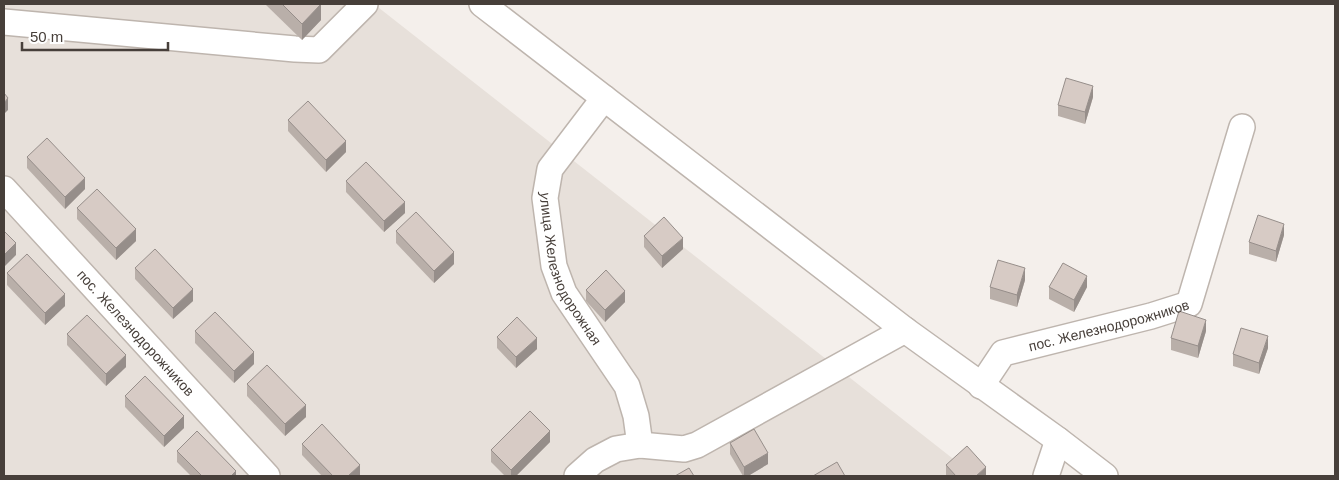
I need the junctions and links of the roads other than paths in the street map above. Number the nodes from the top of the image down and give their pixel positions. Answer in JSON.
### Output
{"nodes":[{"id":1,"x":365,"y":4,"type":"edge"},
{"id":2,"x":482,"y":4,"type":"edge"},
{"id":3,"x":4,"y":22,"type":"edge"},
{"id":4,"x":604,"y":98,"type":"junction"},
{"id":5,"x":1242,"y":127,"type":"dead end"},
{"id":6,"x":4,"y":189,"type":"edge"},
{"id":7,"x":905,"y":330,"type":"junction"},
{"id":8,"x":981,"y":386,"type":"junction"},
{"id":9,"x":1058,"y":440,"type":"junction"},
{"id":10,"x":640,"y":445,"type":"junction"},
{"id":11,"x":268,"y":476,"type":"edge"},
{"id":12,"x":577,"y":476,"type":"edge"},
{"id":13,"x":1046,"y":476,"type":"edge"},
{"id":14,"x":1105,"y":476,"type":"edge"}],
"edges":[{"from":1,"to":3,"type":"street"},
{"from":2,"to":4,"type":"street"},
{"from":4,"to":7,"type":"street"},
{"from":4,"to":10,"type":"street","name":"улица Железнодорожная"},
{"from":5,"to":8,"type":"street","name":"пос. Железнодорожников"},
{"from":6,"to":11,"type":"street","name":"пос. Железнодорожников"},
{"from":7,"to":8,"type":"street"},
{"from":7,"to":10,"type":"street"},
{"from":8,"to":9,"type":"street"},
{"from":9,"to":13,"type":"street"},
{"from":9,"to":14,"type":"street"},
{"from":10,"to":12,"type":"street"}]}
